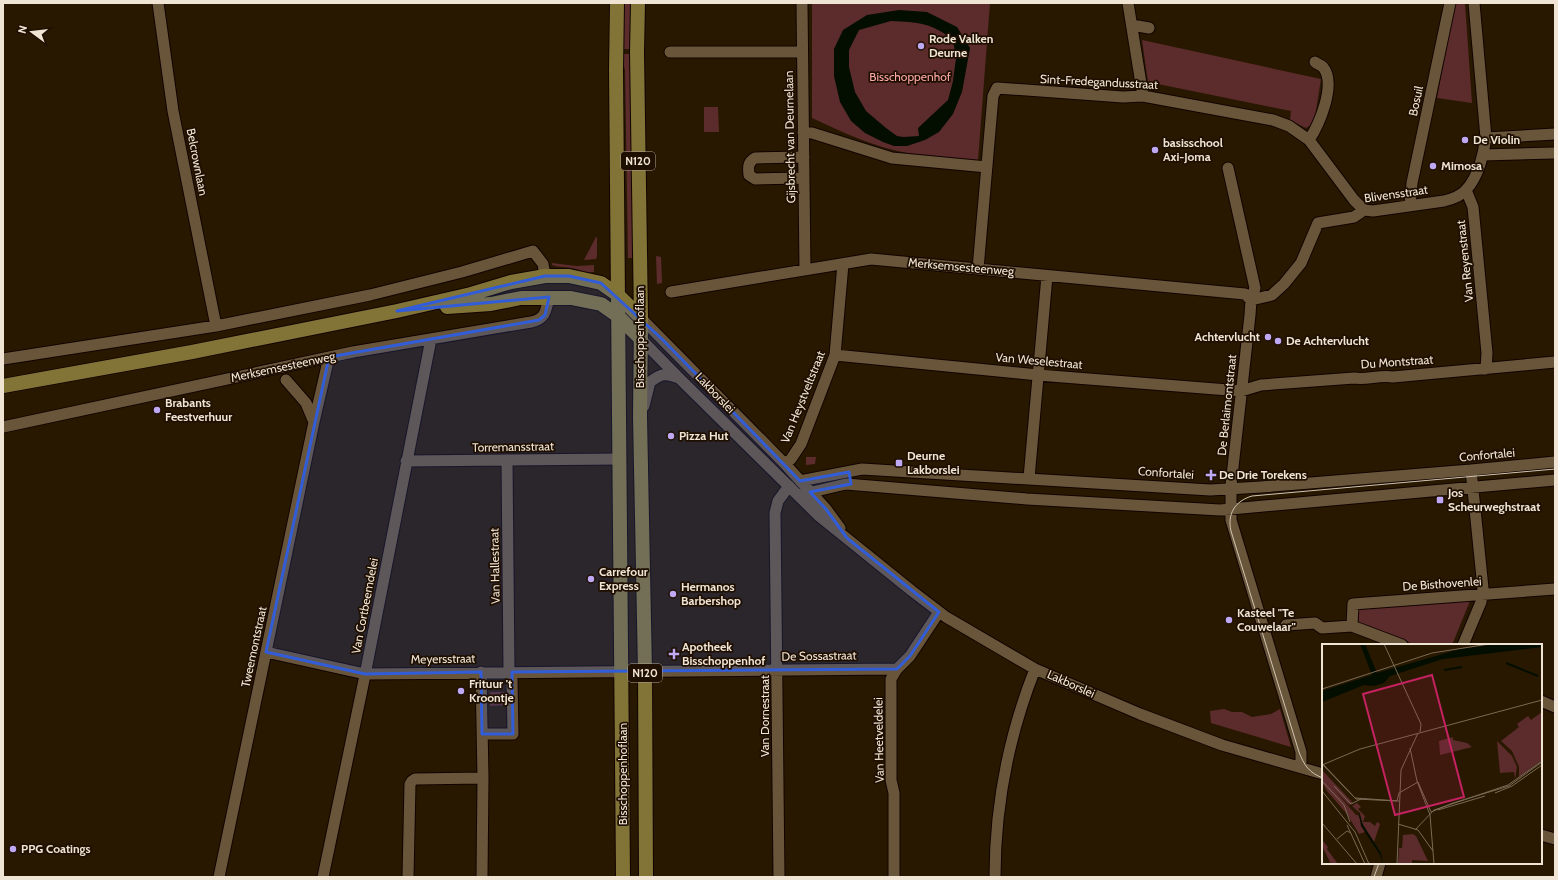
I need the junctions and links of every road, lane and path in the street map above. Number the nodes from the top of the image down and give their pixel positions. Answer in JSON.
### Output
{"nodes":[{"id":1,"x":158,"y":3,"type":"edge"},
{"id":2,"x":617,"y":3,"type":"edge"},
{"id":3,"x":638,"y":3,"type":"edge"},
{"id":4,"x":802,"y":3,"type":"edge"},
{"id":5,"x":1128,"y":3,"type":"edge"},
{"id":6,"x":1450,"y":3,"type":"edge"},
{"id":7,"x":1474,"y":3,"type":"edge"},
{"id":8,"x":1132,"y":25,"type":"junction"},
{"id":9,"x":1149,"y":28,"type":"dead end"},
{"id":10,"x":670,"y":52,"type":"dead end"},
{"id":11,"x":802,"y":52,"type":"junction"},
{"id":12,"x":1315,"y":62,"type":"dead end"},
{"id":13,"x":1143,"y":96,"type":"junction"},
{"id":14,"x":803,"y":132,"type":"junction"},
{"id":15,"x":1555,"y":134,"type":"edge"},
{"id":16,"x":1486,"y":138,"type":"junction"},
{"id":17,"x":1309,"y":140,"type":"junction"},
{"id":18,"x":1555,"y":153,"type":"edge"},
{"id":19,"x":1484,"y":155,"type":"junction"},
{"id":20,"x":804,"y":157,"type":"junction"},
{"id":21,"x":987,"y":167,"type":"junction"},
{"id":22,"x":1228,"y":168,"type":"dead end"},
{"id":23,"x":804,"y":178,"type":"junction"},
{"id":24,"x":1466,"y":190,"type":"junction"},
{"id":25,"x":1410,"y":205,"type":"junction"},
{"id":26,"x":1364,"y":210,"type":"junction"},
{"id":27,"x":843,"y":264,"type":"junction"},
{"id":28,"x":978,"y":269,"type":"junction"},
{"id":29,"x":805,"y":270,"type":"junction"},
{"id":30,"x":545,"y":276,"type":"junction"},
{"id":31,"x":1046,"y":276,"type":"junction"},
{"id":32,"x":670,"y":292,"type":"dead end"},
{"id":33,"x":618,"y":295,"type":"junction"},
{"id":34,"x":550,"y":297,"type":"junction"},
{"id":35,"x":1251,"y":300,"type":"junction"},
{"id":36,"x":397,"y":311,"type":"junction"},
{"id":37,"x":618,"y":316,"type":"junction"},
{"id":38,"x":641,"y":318,"type":"junction"},
{"id":39,"x":216,"y":326,"type":"junction"},
{"id":40,"x":640,"y":338,"type":"junction"},
{"id":41,"x":431,"y":339,"type":"junction"},
{"id":42,"x":835,"y":355,"type":"junction"},
{"id":43,"x":329,"y":357,"type":"junction"},
{"id":44,"x":3,"y":359,"type":"edge"},
{"id":45,"x":1555,"y":362,"type":"edge"},
{"id":46,"x":1486,"y":369,"type":"junction"},
{"id":47,"x":1038,"y":375,"type":"junction"},
{"id":48,"x":679,"y":378,"type":"junction"},
{"id":49,"x":286,"y":380,"type":"dead end"},
{"id":50,"x":3,"y":386,"type":"edge"},
{"id":51,"x":712,"y":390,"type":"junction"},
{"id":52,"x":1241,"y":391,"type":"junction"},
{"id":53,"x":702,"y":400,"type":"junction"},
{"id":54,"x":640,"y":416,"type":"junction"},
{"id":55,"x":314,"y":422,"type":"junction"},
{"id":56,"x":3,"y":427,"type":"edge"},
{"id":57,"x":620,"y":459,"type":"junction"},
{"id":58,"x":507,"y":460,"type":"junction"},
{"id":59,"x":406,"y":461,"type":"junction"},
{"id":60,"x":1555,"y":462,"type":"edge"},
{"id":61,"x":785,"y":464,"type":"junction"},
{"id":62,"x":1471,"y":470,"type":"junction"},
{"id":63,"x":849,"y":472,"type":"junction"},
{"id":64,"x":1029,"y":478,"type":"junction"},
{"id":65,"x":1555,"y":480,"type":"edge"},
{"id":66,"x":800,"y":481,"type":"junction"},
{"id":67,"x":851,"y":484,"type":"junction"},
{"id":68,"x":789,"y":486,"type":"junction"},
{"id":69,"x":1473,"y":487,"type":"junction"},
{"id":70,"x":1231,"y":488,"type":"junction"},
{"id":71,"x":811,"y":493,"type":"junction"},
{"id":72,"x":799,"y":496,"type":"junction"},
{"id":73,"x":1231,"y":510,"type":"junction"},
{"id":74,"x":847,"y":538,"type":"junction"},
{"id":75,"x":1555,"y":588,"type":"edge"},
{"id":76,"x":1482,"y":595,"type":"junction"},
{"id":77,"x":937,"y":614,"type":"junction"},
{"id":78,"x":1286,"y":625,"type":"dead end"},
{"id":79,"x":1352,"y":626,"type":"junction"},
{"id":80,"x":1399,"y":644,"type":"edge"},
{"id":81,"x":1463,"y":644,"type":"edge"},
{"id":82,"x":266,"y":652,"type":"junction"},
{"id":83,"x":778,"y":669,"type":"junction"},
{"id":84,"x":897,"y":669,"type":"junction"},
{"id":85,"x":622,"y":671,"type":"junction"},
{"id":86,"x":645,"y":671,"type":"junction"},
{"id":87,"x":481,"y":672,"type":"junction"},
{"id":88,"x":509,"y":672,"type":"junction"},
{"id":89,"x":1034,"y":672,"type":"junction"},
{"id":90,"x":365,"y":674,"type":"junction"},
{"id":91,"x":1542,"y":701,"type":"edge"},
{"id":92,"x":1555,"y":707,"type":"edge"},
{"id":93,"x":482,"y":734,"type":"junction"},
{"id":94,"x":1301,"y":768,"type":"junction"},
{"id":95,"x":1322,"y":774,"type":"edge"},
{"id":96,"x":483,"y":778,"type":"junction"},
{"id":97,"x":1542,"y":835,"type":"edge"},
{"id":98,"x":1555,"y":839,"type":"edge"},
{"id":99,"x":1380,"y":864,"type":"edge"},
{"id":100,"x":219,"y":877,"type":"edge"},
{"id":101,"x":323,"y":877,"type":"edge"},
{"id":102,"x":408,"y":877,"type":"edge"},
{"id":103,"x":482,"y":877,"type":"edge"},
{"id":104,"x":623,"y":877,"type":"edge"},
{"id":105,"x":646,"y":877,"type":"edge"},
{"id":106,"x":779,"y":877,"type":"edge"},
{"id":107,"x":894,"y":877,"type":"edge"},
{"id":108,"x":995,"y":877,"type":"edge"},
{"id":109,"x":1376,"y":877,"type":"edge"}],
"edges":[{"from":1,"to":39,"type":"street","name":"Belcrownlaan"},
{"from":2,"to":33,"type":"main road","name":"Bisschoppenhoflaan","number":"N120"},
{"from":3,"to":38,"type":"main road","name":"Bisschoppenhoflaan","number":"N120"},
{"from":4,"to":11,"type":"street","name":"Gijsbrecht van Deurnelaan"},
{"from":5,"to":8,"type":"street"},
{"from":6,"to":25,"type":"street","name":"Bosuil"},
{"from":7,"to":16,"type":"street"},
{"from":8,"to":9,"type":"street"},
{"from":8,"to":13,"type":"street"},
{"from":10,"to":11,"type":"street"},
{"from":11,"to":14,"type":"street","name":"Gijsbrecht van Deurnelaan"},
{"from":12,"to":17,"type":"street"},
{"from":13,"to":17,"type":"street","name":"Sint-Fredegandusstraat"},
{"from":13,"to":21,"type":"street","name":"Sint-Fredegandusstraat"},
{"from":14,"to":20,"type":"street","name":"Gijsbrecht van Deurnelaan"},
{"from":14,"to":21,"type":"street"},
{"from":15,"to":16,"type":"street"},
{"from":16,"to":19,"type":"street"},
{"from":17,"to":26,"type":"street","name":"Sint-Fredegandusstraat"},
{"from":18,"to":19,"type":"street"},
{"from":19,"to":24,"type":"street"},
{"from":20,"to":23,"type":"street","name":"Gijsbrecht van Deurnelaan"},
{"from":20,"to":23,"type":"street"},
{"from":21,"to":28,"type":"street","name":"Sint-Fredegandusstraat"},
{"from":22,"to":35,"type":"street","name":"De Berlaimontstraat"},
{"from":23,"to":29,"type":"street","name":"Gijsbrecht van Deurnelaan"},
{"from":24,"to":25,"type":"street","name":"Blivensstraat"},
{"from":24,"to":46,"type":"street","name":"Van Reyenstraat"},
{"from":25,"to":26,"type":"street","name":"Blivensstraat"},
{"from":26,"to":35,"type":"street","name":"Blivensstraat"},
{"from":27,"to":28,"type":"street","name":"Merksemsesteenweg"},
{"from":27,"to":29,"type":"street","name":"Merksemsesteenweg"},
{"from":27,"to":42,"type":"street","name":"Van Heystveltstraat"},
{"from":28,"to":31,"type":"street","name":"Merksemsesteenweg"},
{"from":29,"to":32,"type":"street","name":"Merksemsesteenweg"},
{"from":30,"to":33,"type":"main road"},
{"from":30,"to":36,"type":"main road"},
{"from":30,"to":39,"type":"street"},
{"from":31,"to":35,"type":"street","name":"Merksemsesteenweg"},
{"from":31,"to":47,"type":"street"},
{"from":33,"to":37,"type":"main road","name":"Bisschoppenhoflaan","number":"N120"},
{"from":33,"to":38,"type":"main road","name":"Lakborslei"},
{"from":34,"to":36,"type":"main road"},
{"from":34,"to":37,"type":"main road"},
{"from":34,"to":41,"type":"street","name":"Merksemsesteenweg"},
{"from":35,"to":52,"type":"street","name":"De Berlaimontstraat"},
{"from":36,"to":50,"type":"main road"},
{"from":37,"to":40,"type":"main road"},
{"from":37,"to":57,"type":"main road","name":"Bisschoppenhoflaan","number":"N120"},
{"from":38,"to":40,"type":"main road","name":"Bisschoppenhoflaan","number":"N120"},
{"from":38,"to":51,"type":"street","name":"Lakborslei"},
{"from":39,"to":44,"type":"street"},
{"from":40,"to":48,"type":"street","name":"Lakborslei"},
{"from":40,"to":54,"type":"main road","name":"Bisschoppenhoflaan","number":"N120"},
{"from":41,"to":43,"type":"street","name":"Merksemsesteenweg"},
{"from":41,"to":59,"type":"street","name":"Van Cortbeemdelei"},
{"from":42,"to":47,"type":"street","name":"Van Weselestraat"},
{"from":42,"to":61,"type":"street","name":"Van Heystveltstraat"},
{"from":43,"to":55,"type":"street","name":"Tweemontstraat"},
{"from":43,"to":56,"type":"street","name":"Merksemsesteenweg"},
{"from":45,"to":46,"type":"street","name":"Du Montstraat"},
{"from":46,"to":52,"type":"street","name":"Du Montstraat"},
{"from":47,"to":52,"type":"street","name":"Van Weselestraat"},
{"from":47,"to":64,"type":"street"},
{"from":48,"to":53,"type":"street","name":"Lakborslei"},
{"from":48,"to":54,"type":"street","name":"Lakborslei"},
{"from":49,"to":55,"type":"street"},
{"from":51,"to":53,"type":"street"},
{"from":51,"to":61,"type":"street","name":"Lakborslei"},
{"from":52,"to":70,"type":"street","name":"De Berlaimontstraat"},
{"from":53,"to":68,"type":"street","name":"Lakborslei"},
{"from":54,"to":86,"type":"main road","name":"Bisschoppenhoflaan","number":"N120"},
{"from":55,"to":82,"type":"street","name":"Tweemontstraat"},
{"from":57,"to":58,"type":"street","name":"Torremansstraat"},
{"from":57,"to":85,"type":"main road","name":"Bisschoppenhoflaan","number":"N120"},
{"from":58,"to":59,"type":"street","name":"Torremansstraat"},
{"from":58,"to":88,"type":"street","name":"Van Hallestraat"},
{"from":59,"to":90,"type":"street","name":"Van Cortbeemdelei"},
{"from":60,"to":62,"type":"street","name":"Confortalei"},
{"from":61,"to":66,"type":"street","name":"Lakborslei"},
{"from":62,"to":69,"type":"street"},
{"from":62,"to":70,"type":"street","name":"Confortalei"},
{"from":63,"to":64,"type":"street","name":"Confortalei"},
{"from":63,"to":66,"type":"street","name":"Confortalei"},
{"from":63,"to":67,"type":"street"},
{"from":64,"to":70,"type":"street","name":"Confortalei"},
{"from":65,"to":69,"type":"street"},
{"from":66,"to":71,"type":"street","name":"Lakborslei"},
{"from":67,"to":71,"type":"street"},
{"from":67,"to":73,"type":"street"},
{"from":68,"to":72,"type":"street","name":"Lakborslei"},
{"from":68,"to":83,"type":"street","name":"Van Dornestraat"},
{"from":69,"to":73,"type":"street"},
{"from":69,"to":76,"type":"street"},
{"from":70,"to":73,"type":"street","name":"De Berlaimontstraat"},
{"from":71,"to":72,"type":"street"},
{"from":71,"to":74,"type":"street","name":"Lakborslei"},
{"from":72,"to":74,"type":"street","name":"Lakborslei"},
{"from":73,"to":94,"type":"street","name":"De Berlaimontstraat"},
{"from":74,"to":77,"type":"street","name":"Lakborslei"},
{"from":75,"to":76,"type":"street","name":"De Bisthovenlei"},
{"from":76,"to":79,"type":"street","name":"De Bisthovenlei"},
{"from":76,"to":81,"type":"street"},
{"from":77,"to":84,"type":"street","name":"Van Heetveldelei"},
{"from":77,"to":89,"type":"street","name":"Lakborslei"},
{"from":78,"to":79,"type":"street"},
{"from":79,"to":80,"type":"street"},
{"from":82,"to":90,"type":"street","name":"Meyersstraat"},
{"from":82,"to":100,"type":"street","name":"Tweemontstraat"},
{"from":83,"to":84,"type":"street","name":"De Sossastraat"},
{"from":83,"to":86,"type":"street","name":"De Sossastraat"},
{"from":83,"to":106,"type":"street","name":"Van Dornestraat"},
{"from":84,"to":107,"type":"street","name":"Van Heetveldelei"},
{"from":85,"to":86,"type":"street"},
{"from":85,"to":88,"type":"street","name":"Meyersstraat"},
{"from":85,"to":104,"type":"main road","name":"Bisschoppenhoflaan","number":"N120"},
{"from":86,"to":105,"type":"main road","name":"Bisschoppenhoflaan","number":"N120"},
{"from":87,"to":88,"type":"street","name":"Meyersstraat"},
{"from":87,"to":90,"type":"street","name":"Meyersstraat"},
{"from":87,"to":93,"type":"street"},
{"from":88,"to":93,"type":"street","name":"Van Hallestraat"},
{"from":89,"to":94,"type":"street","name":"Lakborslei"},
{"from":89,"to":108,"type":"street"},
{"from":90,"to":101,"type":"street","name":"Van Cortbeemdelei"},
{"from":91,"to":92,"type":"street"},
{"from":93,"to":96,"type":"street"},
{"from":94,"to":95,"type":"street","name":"Lakborslei"},
{"from":96,"to":102,"type":"street"},
{"from":96,"to":103,"type":"street"},
{"from":97,"to":98,"type":"street"},
{"from":99,"to":109,"type":"street"}]}
